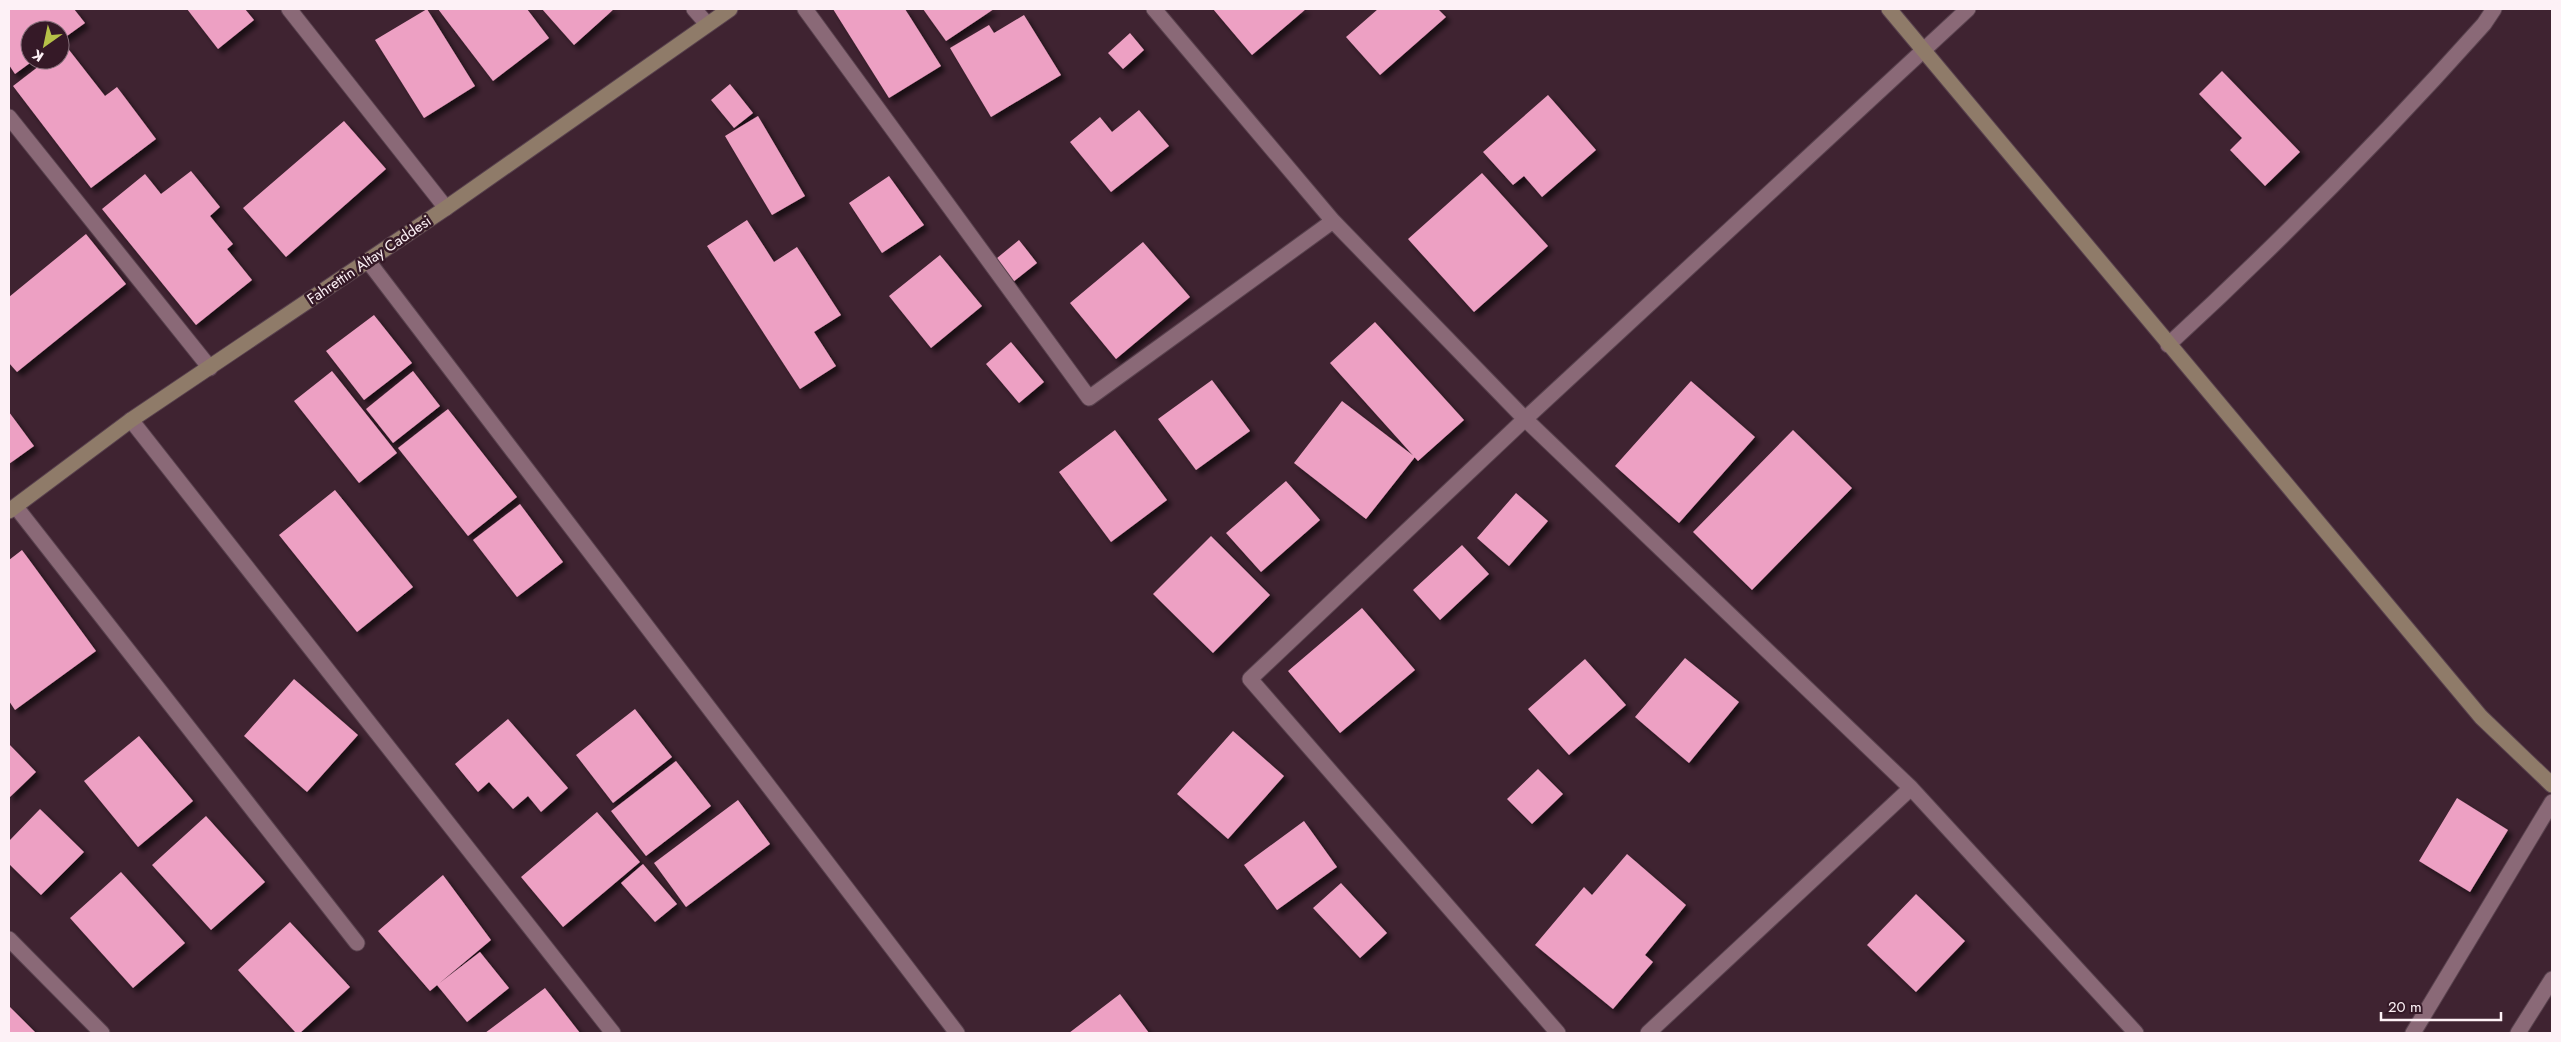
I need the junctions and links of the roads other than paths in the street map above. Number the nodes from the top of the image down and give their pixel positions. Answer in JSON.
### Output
{"nodes":[{"id":1,"x":289,"y":9,"type":"edge"},
{"id":2,"x":694,"y":9,"type":"edge"},
{"id":3,"x":730,"y":9,"type":"edge"},
{"id":4,"x":804,"y":9,"type":"edge"},
{"id":5,"x":1154,"y":9,"type":"edge"},
{"id":6,"x":1889,"y":9,"type":"edge"},
{"id":7,"x":1968,"y":9,"type":"edge"},
{"id":8,"x":2494,"y":9,"type":"edge"},
{"id":9,"x":707,"y":24,"type":"junction"},
{"id":10,"x":1922,"y":50,"type":"junction"},
{"id":11,"x":9,"y":118,"type":"edge"},
{"id":12,"x":446,"y":208,"type":"junction"},
{"id":13,"x":1333,"y":221,"type":"junction"},
{"id":14,"x":368,"y":260,"type":"junction"},
{"id":15,"x":2168,"y":345,"type":"junction"},
{"id":16,"x":210,"y":368,"type":"junction"},
{"id":17,"x":1525,"y":419,"type":"junction"},
{"id":18,"x":131,"y":420,"type":"junction"},
{"id":19,"x":12,"y":509,"type":"edge"},
{"id":20,"x":2552,"y":786,"type":"edge"},
{"id":21,"x":1911,"y":788,"type":"junction"},
{"id":22,"x":2552,"y":802,"type":"edge"},
{"id":23,"x":9,"y":939,"type":"edge"},
{"id":24,"x":357,"y":944,"type":"dead end"},
{"id":25,"x":2552,"y":979,"type":"edge"},
{"id":26,"x":102,"y":1033,"type":"edge"},
{"id":27,"x":613,"y":1033,"type":"edge"},
{"id":28,"x":957,"y":1033,"type":"edge"},
{"id":29,"x":1558,"y":1033,"type":"edge"},
{"id":30,"x":1648,"y":1033,"type":"edge"},
{"id":31,"x":2136,"y":1033,"type":"edge"},
{"id":32,"x":2413,"y":1033,"type":"edge"},
{"id":33,"x":2518,"y":1033,"type":"edge"}],
"edges":[{"from":1,"to":12,"type":"street"},
{"from":2,"to":9,"type":"street"},
{"from":3,"to":9,"type":"street","name":"Fahrettin Altay Caddesi"},
{"from":4,"to":13,"type":"street"},
{"from":5,"to":13,"type":"street"},
{"from":6,"to":10,"type":"street"},
{"from":7,"to":10,"type":"street"},
{"from":8,"to":15,"type":"street"},
{"from":9,"to":12,"type":"street","name":"Fahrettin Altay Caddesi"},
{"from":10,"to":15,"type":"street"},
{"from":10,"to":17,"type":"street"},
{"from":11,"to":16,"type":"street"},
{"from":12,"to":14,"type":"street","name":"Fahrettin Altay Caddesi"},
{"from":13,"to":17,"type":"street"},
{"from":14,"to":16,"type":"street","name":"Fahrettin Altay Caddesi"},
{"from":14,"to":28,"type":"street"},
{"from":15,"to":20,"type":"street"},
{"from":16,"to":18,"type":"street","name":"Fahrettin Altay Caddesi"},
{"from":17,"to":21,"type":"street"},
{"from":17,"to":29,"type":"street"},
{"from":18,"to":19,"type":"street","name":"Fahrettin Altay Caddesi"},
{"from":18,"to":27,"type":"street"},
{"from":19,"to":24,"type":"street"},
{"from":21,"to":30,"type":"street"},
{"from":21,"to":31,"type":"street"},
{"from":22,"to":32,"type":"street"},
{"from":23,"to":26,"type":"street"},
{"from":25,"to":33,"type":"street"}]}
